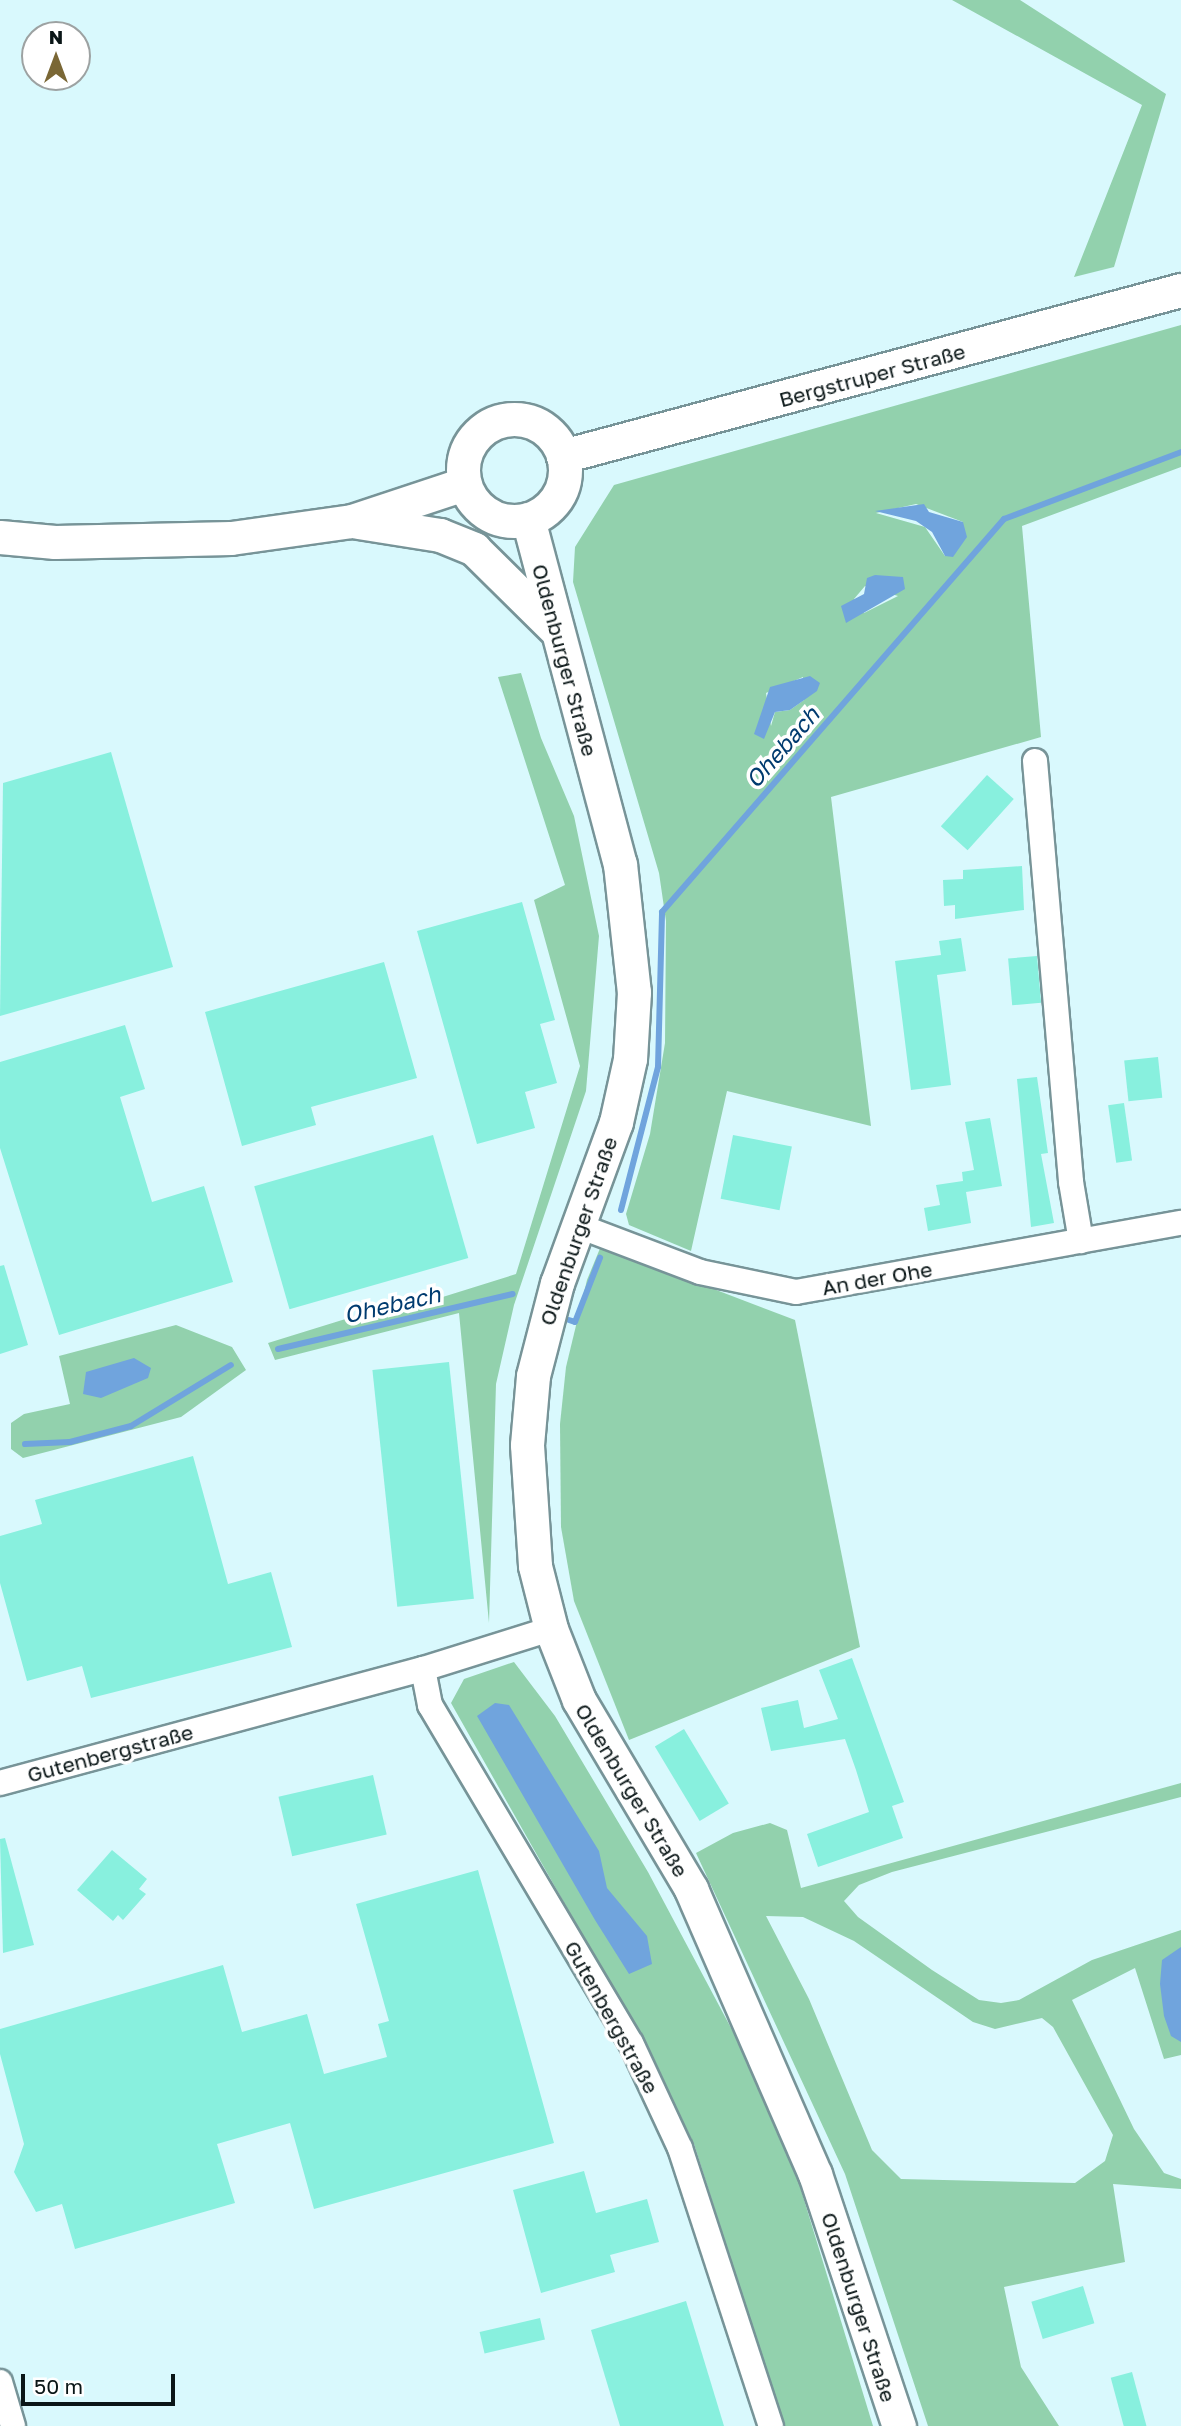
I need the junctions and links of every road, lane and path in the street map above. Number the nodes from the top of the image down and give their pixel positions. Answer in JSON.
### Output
{"nodes":[{"id":1,"x":1181,"y":290,"type":"edge"},
{"id":2,"x":563,"y":456,"type":"junction"},
{"id":3,"x":464,"y":484,"type":"junction"},
{"id":4,"x":527,"y":519,"type":"junction"},
{"id":5,"x":352,"y":521,"type":"junction"},
{"id":6,"x":0,"y":537,"type":"edge"},
{"id":7,"x":554,"y":628,"type":"junction"},
{"id":8,"x":1035,"y":761,"type":"dead end"},
{"id":9,"x":1181,"y":1223,"type":"edge"},
{"id":10,"x":579,"y":1226,"type":"junction"},
{"id":11,"x":1081,"y":1241,"type":"junction"},
{"id":12,"x":551,"y":1629,"type":"junction"},
{"id":13,"x":424,"y":1669,"type":"junction"},
{"id":14,"x":0,"y":1783,"type":"edge"},
{"id":15,"x":0,"y":2382,"type":"edge"},
{"id":16,"x":13,"y":2426,"type":"edge"},
{"id":17,"x":771,"y":2426,"type":"edge"},
{"id":18,"x":898,"y":2426,"type":"edge"}],
"edges":[{"from":1,"to":2,"type":"main road","name":"Bergstruper Straße"},
{"from":2,"to":3,"type":"main road"},
{"from":2,"to":4,"type":"main road"},
{"from":3,"to":4,"type":"main road"},
{"from":3,"to":5,"type":"main road"},
{"from":4,"to":7,"type":"main road","name":"Oldenburger Straße"},
{"from":5,"to":6,"type":"main road"},
{"from":5,"to":7,"type":"main road"},
{"from":7,"to":10,"type":"main road","name":"Oldenburger Straße"},
{"from":8,"to":11,"type":"street"},
{"from":9,"to":11,"type":"street","name":"An der Ohe"},
{"from":10,"to":11,"type":"street","name":"An der Ohe"},
{"from":10,"to":12,"type":"main road","name":"Oldenburger Straße"},
{"from":12,"to":13,"type":"street","name":"Gutenbergstraße"},
{"from":12,"to":18,"type":"main road","name":"Oldenburger Straße"},
{"from":13,"to":14,"type":"street","name":"Gutenbergstraße"},
{"from":13,"to":17,"type":"street","name":"Gutenbergstraße"},
{"from":15,"to":16,"type":"street"}]}
